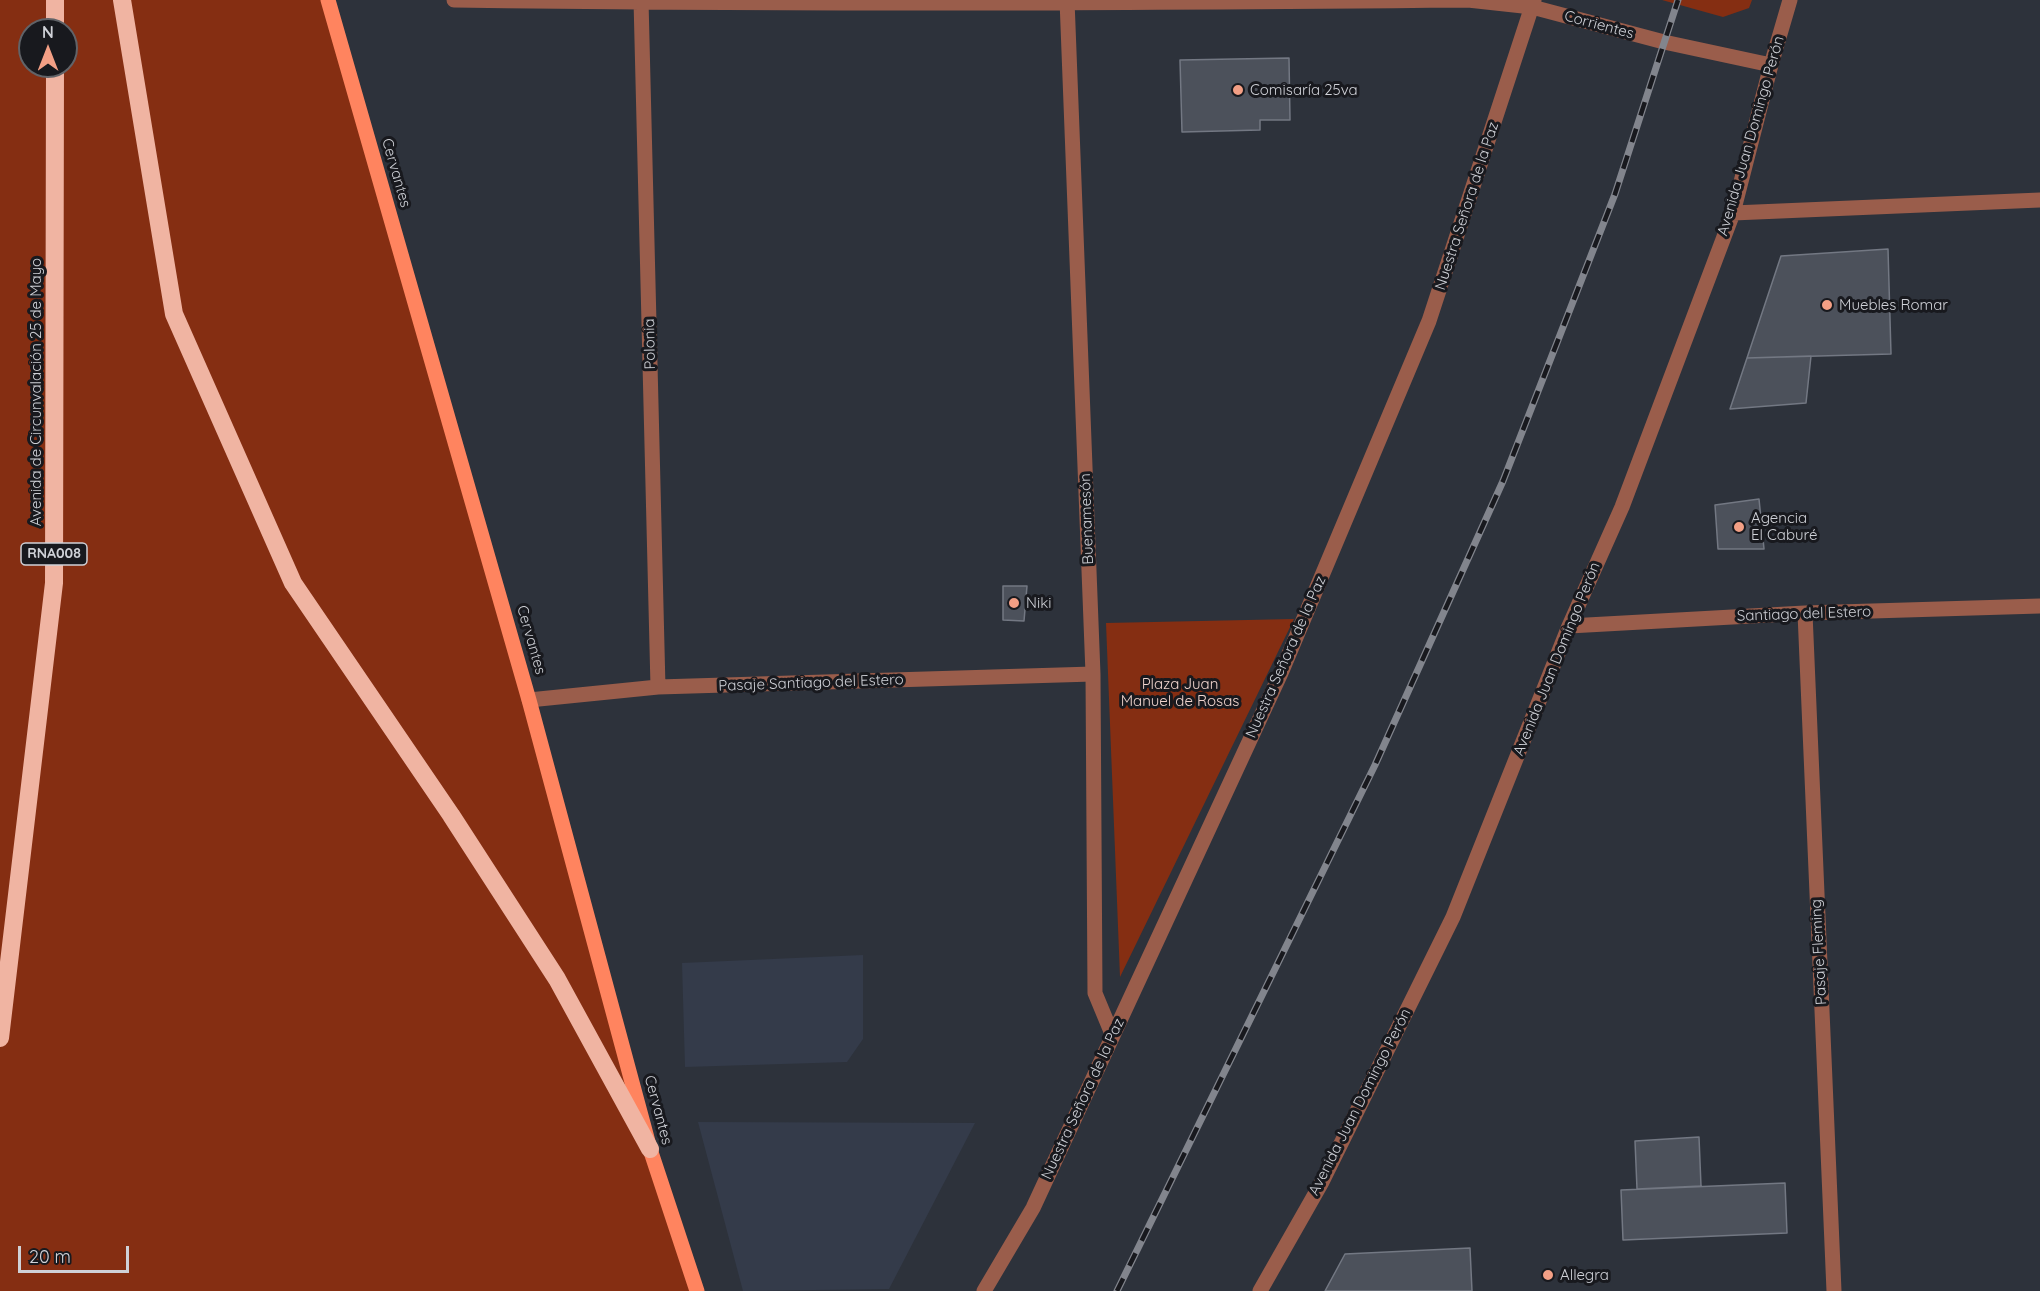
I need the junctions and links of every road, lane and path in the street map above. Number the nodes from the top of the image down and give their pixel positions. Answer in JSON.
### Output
{"nodes":[{"id":1,"x":55,"y":0,"type":"edge"},
{"id":2,"x":122,"y":0,"type":"edge"},
{"id":3,"x":328,"y":0,"type":"edge"},
{"id":4,"x":453,"y":0,"type":"edge"},
{"id":5,"x":1790,"y":0,"type":"edge"},
{"id":6,"x":641,"y":2,"type":"edge"},
{"id":7,"x":1067,"y":2,"type":"edge"},
{"id":8,"x":1533,"y":4,"type":"edge"},
{"id":9,"x":55,"y":18,"type":"edge"},
{"id":10,"x":1771,"y":65,"type":"junction"},
{"id":11,"x":55,"y":78,"type":"edge"},
{"id":12,"x":2040,"y":200,"type":"edge"},
{"id":13,"x":1733,"y":213,"type":"junction"},
{"id":14,"x":2040,"y":606,"type":"edge"},
{"id":15,"x":1804,"y":613,"type":"junction"},
{"id":16,"x":1569,"y":626,"type":"junction"},
{"id":17,"x":1093,"y":675,"type":"junction"},
{"id":18,"x":658,"y":687,"type":"junction"},
{"id":19,"x":529,"y":700,"type":"junction"},
{"id":20,"x":1112,"y":1034,"type":"junction"},
{"id":21,"x":0,"y":1038,"type":"edge"},
{"id":22,"x":650,"y":1149,"type":"junction"},
{"id":23,"x":697,"y":1291,"type":"edge"},
{"id":24,"x":984,"y":1291,"type":"edge"},
{"id":25,"x":1260,"y":1291,"type":"edge"},
{"id":26,"x":1834,"y":1291,"type":"edge"}],
"edges":[{"from":1,"to":9,"type":"highway"},
{"from":2,"to":22,"type":"highway"},
{"from":3,"to":19,"type":"main road","name":"Cervantes"},
{"from":4,"to":6,"type":"street","name":"Corrientes"},
{"from":5,"to":10,"type":"street","name":"Avenida Juan Domingo Perón"},
{"from":6,"to":7,"type":"street","name":"Corrientes"},
{"from":6,"to":18,"type":"street","name":"Polonia"},
{"from":7,"to":8,"type":"street","name":"Corrientes"},
{"from":7,"to":17,"type":"street","name":"Buenamesón"},
{"from":8,"to":10,"type":"street","name":"Corrientes"},
{"from":8,"to":20,"type":"street","name":"Nuestra Señora de la Paz"},
{"from":10,"to":13,"type":"street","name":"Avenida Juan Domingo Perón"},
{"from":11,"to":21,"type":"highway","name":"Avenida de Circunvalación 25 de Mayo","number":"RNA008"},
{"from":12,"to":13,"type":"street"},
{"from":13,"to":16,"type":"street","name":"Avenida Juan Domingo Perón"},
{"from":14,"to":15,"type":"street","name":"Santiago del Estero"},
{"from":15,"to":16,"type":"street","name":"Santiago del Estero"},
{"from":15,"to":26,"type":"street","name":"Pasaje Fleming"},
{"from":16,"to":25,"type":"street","name":"Avenida Juan Domingo Perón"},
{"from":17,"to":18,"type":"street","name":"Pasaje Santiago del Estero"},
{"from":17,"to":20,"type":"street","name":"Buenamesón"},
{"from":18,"to":19,"type":"street","name":"Pasaje Santiago del Estero"},
{"from":19,"to":22,"type":"main road","name":"Cervantes"},
{"from":20,"to":24,"type":"street","name":"Nuestra Señora de la Paz"},
{"from":22,"to":23,"type":"main road","name":"Cervantes"}]}
